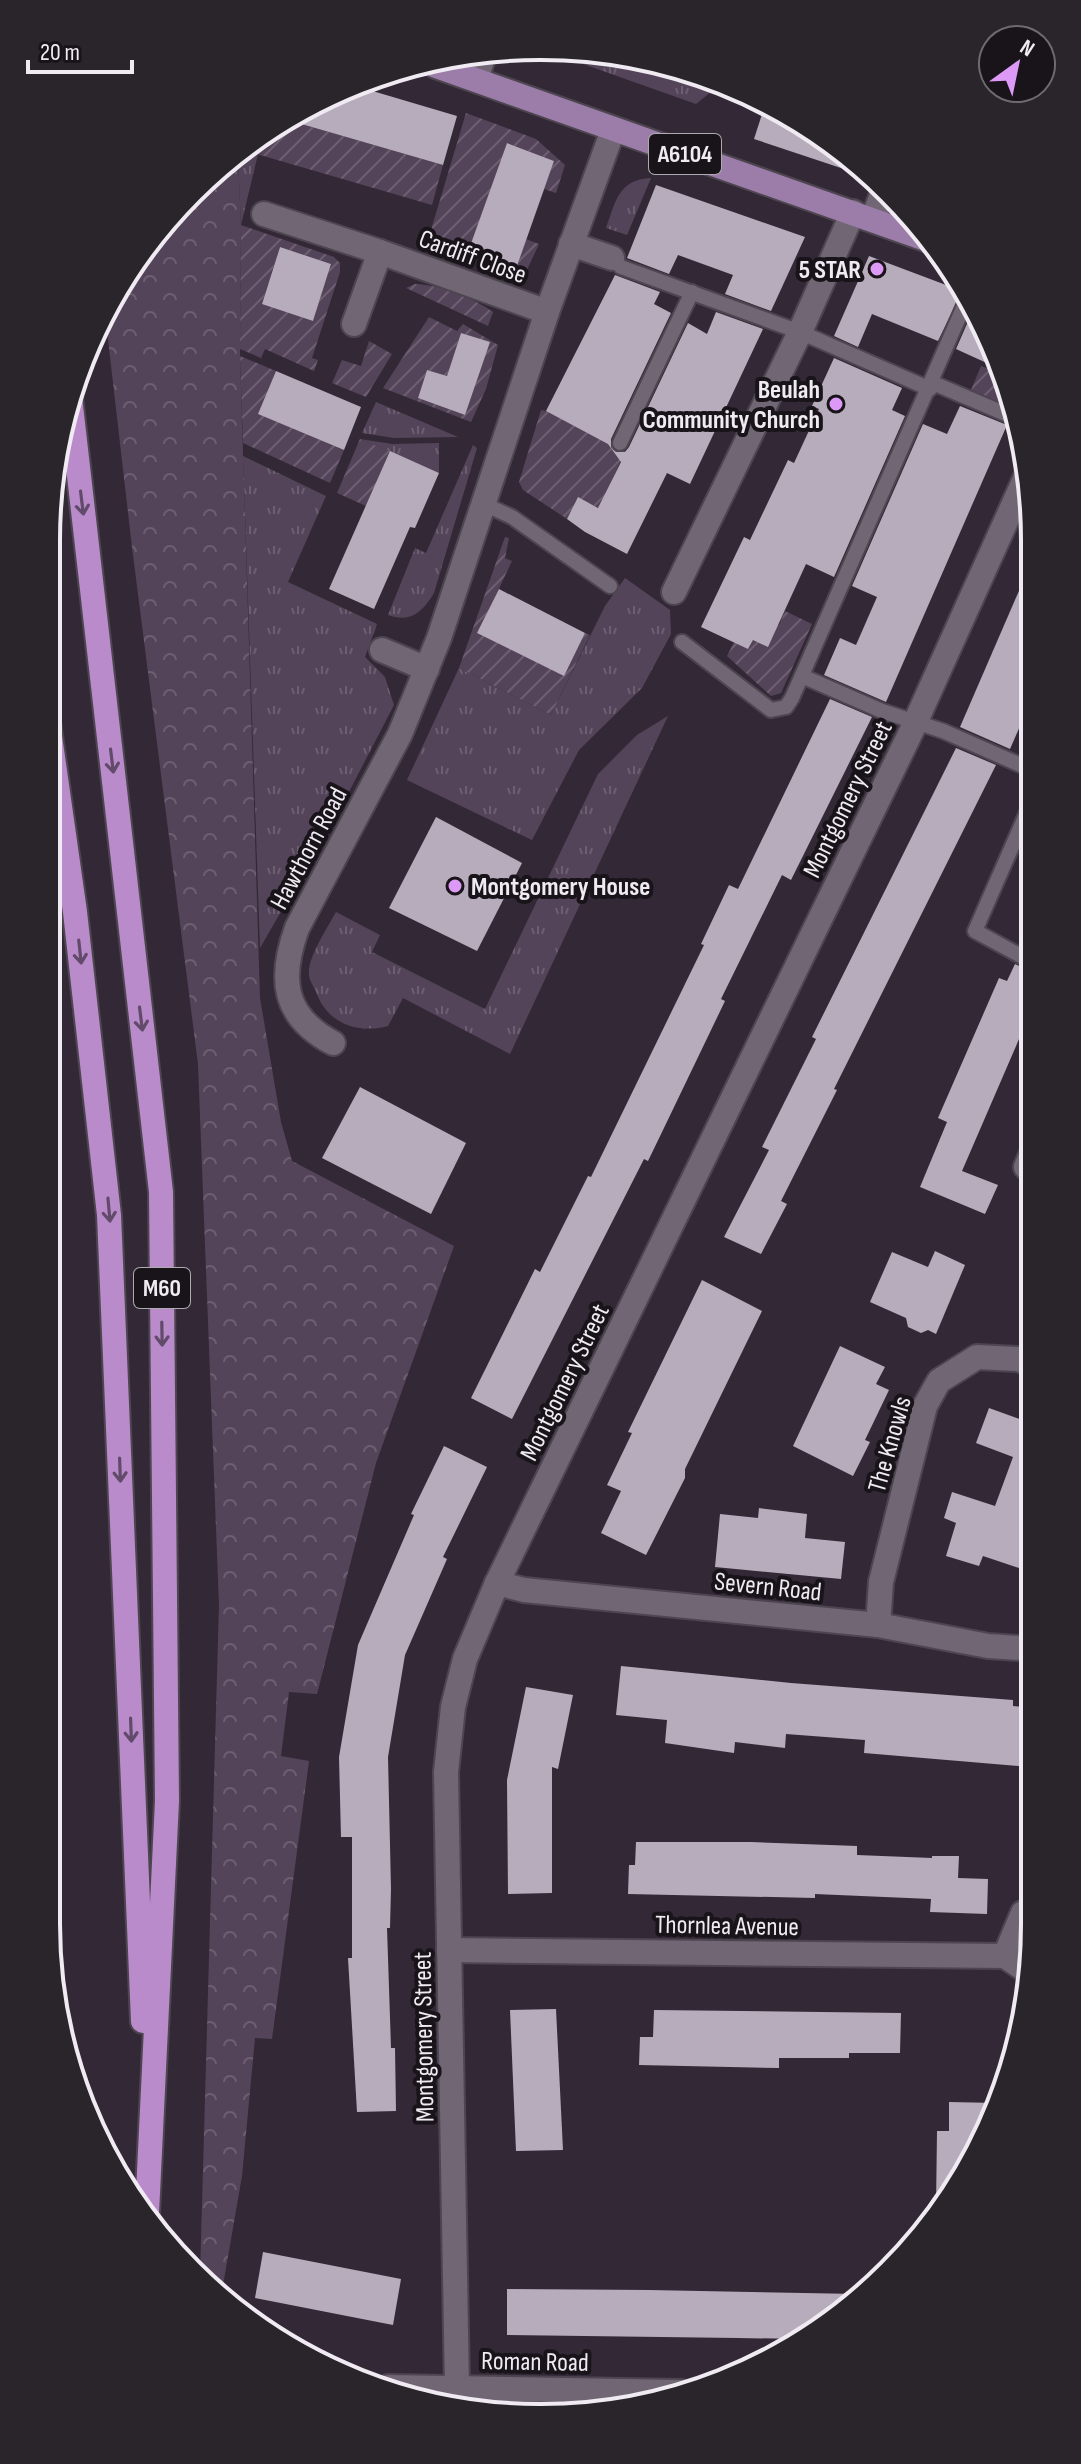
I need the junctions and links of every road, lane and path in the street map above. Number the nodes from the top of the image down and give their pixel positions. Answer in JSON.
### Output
{"nodes":[{"id":1,"x":481,"y":64,"type":"edge"},
{"id":2,"x":446,"y":69,"type":"edge"},
{"id":3,"x":476,"y":79,"type":"junction"},
{"id":4,"x":613,"y":130,"type":"junction"},
{"id":5,"x":877,"y":198,"type":"edge"},
{"id":6,"x":264,"y":214,"type":"dead end"},
{"id":7,"x":863,"y":215,"type":"junction"},
{"id":8,"x":909,"y":233,"type":"edge"},
{"id":9,"x":571,"y":244,"type":"junction"},
{"id":10,"x":380,"y":252,"type":"junction"},
{"id":11,"x":612,"y":258,"type":"joint"},
{"id":12,"x":692,"y":292,"type":"junction"},
{"id":13,"x":962,"y":310,"type":"edge"},
{"id":14,"x":547,"y":312,"type":"junction"},
{"id":15,"x":354,"y":324,"type":"dead end"},
{"id":16,"x":800,"y":332,"type":"junction"},
{"id":17,"x":931,"y":386,"type":"junction"},
{"id":18,"x":1004,"y":414,"type":"edge"},
{"id":19,"x":73,"y":427,"type":"edge"},
{"id":20,"x":620,"y":443,"type":"dead end"},
{"id":21,"x":1018,"y":493,"type":"edge"},
{"id":22,"x":486,"y":505,"type":"junction"},
{"id":23,"x":610,"y":586,"type":"dead end"},
{"id":24,"x":674,"y":592,"type":"dead end"},
{"id":25,"x":682,"y":642,"type":"dead end"},
{"id":26,"x":382,"y":650,"type":"dead end"},
{"id":27,"x":427,"y":669,"type":"junction"},
{"id":28,"x":802,"y":676,"type":"junction"},
{"id":29,"x":915,"y":722,"type":"junction"},
{"id":30,"x":1021,"y":765,"type":"edge"},
{"id":31,"x":60,"y":806,"type":"edge"},
{"id":32,"x":1021,"y":826,"type":"edge"},
{"id":33,"x":1021,"y":956,"type":"edge"},
{"id":34,"x":333,"y":1043,"type":"dead end"},
{"id":35,"x":1021,"y":1360,"type":"edge"},
{"id":36,"x":497,"y":1583,"type":"junction"},
{"id":37,"x":878,"y":1625,"type":"junction"},
{"id":38,"x":1021,"y":1648,"type":"edge"},
{"id":39,"x":1021,"y":1918,"type":"edge"},
{"id":40,"x":449,"y":1950,"type":"junction"},
{"id":41,"x":1005,"y":1956,"type":"junction"},
{"id":42,"x":1019,"y":1966,"type":"edge"},
{"id":43,"x":150,"y":2183,"type":"junction"},
{"id":44,"x":148,"y":2200,"type":"edge"},
{"id":45,"x":414,"y":2387,"type":"edge"},
{"id":46,"x":457,"y":2388,"type":"junction"},
{"id":47,"x":626,"y":2396,"type":"edge"},
{"id":48,"x":592,"y":2399,"type":"edge"}],
"edges":[{"from":1,"to":3,"type":"street"},
{"from":2,"to":3,"type":"main road","number":"A6104"},
{"from":3,"to":4,"type":"main road","number":"A6104"},
{"from":4,"to":7,"type":"main road","number":"A6104"},
{"from":4,"to":9,"type":"street","name":"Hawthorn Road"},
{"from":5,"to":7,"type":"street"},
{"from":6,"to":10,"type":"street","name":"Cardiff Close"},
{"from":7,"to":8,"type":"main road","number":"A6104"},
{"from":7,"to":16,"type":"street"},
{"from":9,"to":11,"type":"street"},
{"from":9,"to":14,"type":"street","name":"Hawthorn Road"},
{"from":10,"to":14,"type":"street","name":"Cardiff Close"},
{"from":10,"to":15,"type":"street","name":"Cardiff Close"},
{"from":11,"to":12,"type":"lane"},
{"from":12,"to":16,"type":"lane"},
{"from":12,"to":20,"type":"lane"},
{"from":13,"to":17,"type":"lane"},
{"from":14,"to":22,"type":"street","name":"Hawthorn Road"},
{"from":16,"to":17,"type":"lane"},
{"from":16,"to":24,"type":"street"},
{"from":17,"to":18,"type":"lane"},
{"from":17,"to":28,"type":"lane"},
{"from":19,"to":43,"type":"highway","number":"M60","one_way":true},
{"from":21,"to":29,"type":"street","name":"Montgomery Street"},
{"from":22,"to":23,"type":"lane"},
{"from":22,"to":27,"type":"street","name":"Hawthorn Road"},
{"from":25,"to":28,"type":"lane"},
{"from":26,"to":27,"type":"street"},
{"from":27,"to":34,"type":"street","name":"Hawthorn Road"},
{"from":28,"to":29,"type":"lane"},
{"from":29,"to":30,"type":"lane"},
{"from":29,"to":36,"type":"street","name":"Montgomery Street"},
{"from":31,"to":43,"type":"highway","number":"M60","one_way":true},
{"from":32,"to":33,"type":"lane"},
{"from":35,"to":37,"type":"street","name":"The Knowls"},
{"from":36,"to":37,"type":"street","name":"Severn Road"},
{"from":36,"to":40,"type":"street","name":"Montgomery Street"},
{"from":37,"to":38,"type":"street","name":"Severn Road"},
{"from":39,"to":41,"type":"street"},
{"from":40,"to":41,"type":"street","name":"Thornlea Avenue"},
{"from":40,"to":46,"type":"street","name":"Montgomery Street"},
{"from":41,"to":42,"type":"street"},
{"from":43,"to":44,"type":"highway","number":"M60"},
{"from":45,"to":46,"type":"street","name":"Roman Road"},
{"from":46,"to":48,"type":"street","name":"Roman Road"},
{"from":47,"to":48,"type":"street","name":"Roman Road"}]}
